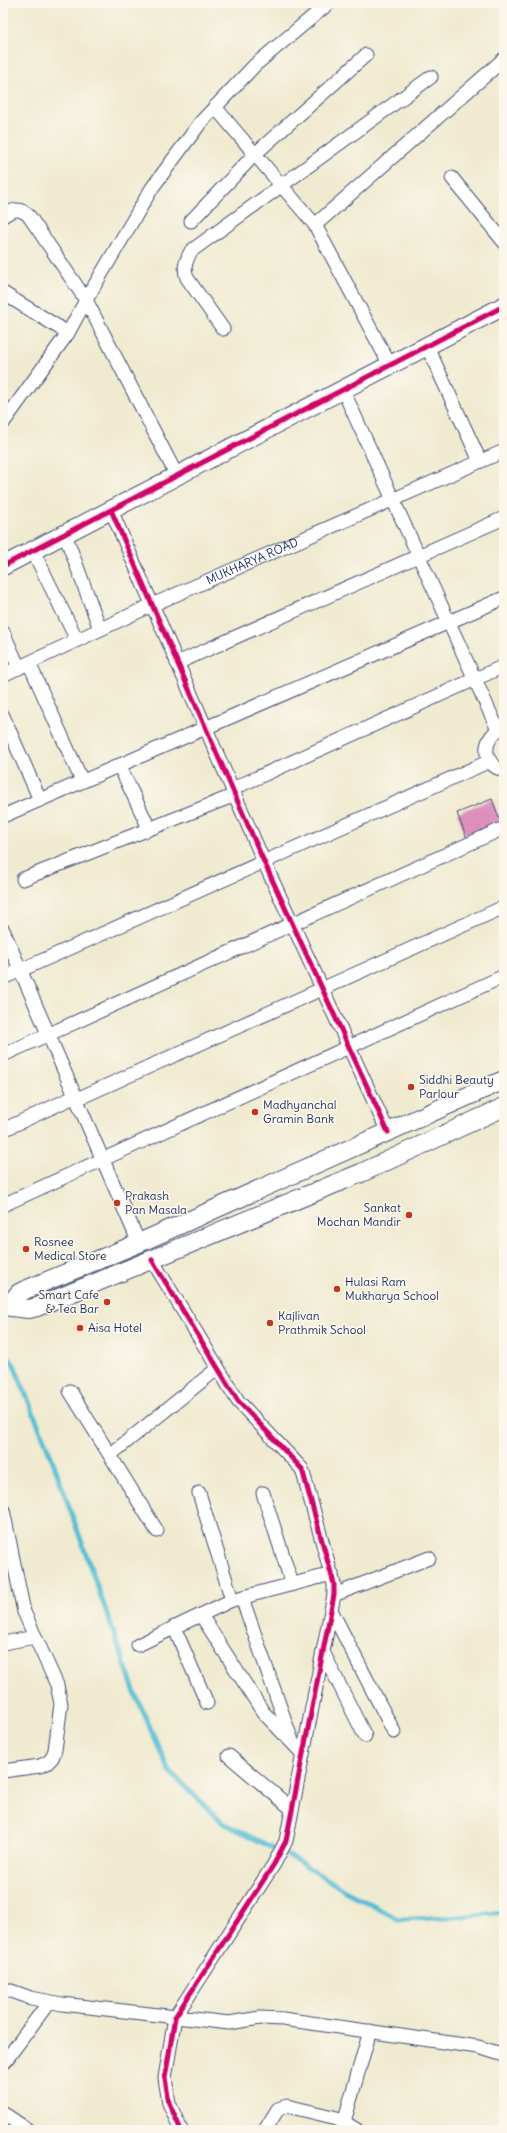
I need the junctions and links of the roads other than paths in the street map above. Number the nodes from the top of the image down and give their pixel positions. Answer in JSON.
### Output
{"nodes":[{"id":1,"x":329,"y":3,"type":"edge"},
{"id":2,"x":366,"y":55,"type":"dead end"},
{"id":3,"x":504,"y":59,"type":"edge"},
{"id":4,"x":431,"y":77,"type":"dead end"},
{"id":5,"x":215,"y":107,"type":"junction"},
{"id":6,"x":255,"y":154,"type":"junction"},
{"id":7,"x":452,"y":178,"type":"dead end"},
{"id":8,"x":282,"y":186,"type":"junction"},
{"id":9,"x":3,"y":216,"type":"edge"},
{"id":10,"x":191,"y":221,"type":"dead end"},
{"id":11,"x":315,"y":225,"type":"junction"},
{"id":12,"x":504,"y":242,"type":"edge"},
{"id":13,"x":3,"y":293,"type":"edge"},
{"id":14,"x":86,"y":300,"type":"junction"},
{"id":15,"x":504,"y":307,"type":"edge"},
{"id":16,"x":224,"y":330,"type":"dead end"},
{"id":17,"x":68,"y":333,"type":"junction"},
{"id":18,"x":427,"y":346,"type":"junction"},
{"id":19,"x":390,"y":365,"type":"junction"},
{"id":20,"x":343,"y":390,"type":"junction"},
{"id":21,"x":3,"y":423,"type":"edge"},
{"id":22,"x":504,"y":451,"type":"edge"},
{"id":23,"x":480,"y":461,"type":"junction"},
{"id":24,"x":177,"y":476,"type":"junction"},
{"id":25,"x":393,"y":498,"type":"junction"},
{"id":26,"x":111,"y":510,"type":"junction"},
{"id":27,"x":504,"y":518,"type":"edge"},
{"id":28,"x":65,"y":534,"type":"junction"},
{"id":29,"x":33,"y":551,"type":"junction"},
{"id":30,"x":419,"y":556,"type":"junction"},
{"id":31,"x":3,"y":566,"type":"edge"},
{"id":32,"x":504,"y":598,"type":"edge"},
{"id":33,"x":152,"y":605,"type":"junction"},
{"id":34,"x":449,"y":622,"type":"junction"},
{"id":35,"x":100,"y":629,"type":"junction"},
{"id":36,"x":3,"y":632,"type":"edge"},
{"id":37,"x":77,"y":640,"type":"junction"},
{"id":38,"x":177,"y":663,"type":"junction"},
{"id":39,"x":24,"y":665,"type":"junction"},
{"id":40,"x":504,"y":666,"type":"edge"},
{"id":41,"x":3,"y":675,"type":"edge"},
{"id":42,"x":475,"y":678,"type":"junction"},
{"id":43,"x":3,"y":716,"type":"edge"},
{"id":44,"x":205,"y":727,"type":"junction"},
{"id":45,"x":501,"y":729,"type":"edge"},
{"id":46,"x":490,"y":761,"type":"junction"},
{"id":47,"x":119,"y":765,"type":"junction"},
{"id":48,"x":504,"y":770,"type":"edge"},
{"id":49,"x":82,"y":781,"type":"junction"},
{"id":50,"x":233,"y":792,"type":"junction"},
{"id":51,"x":40,"y":800,"type":"junction"},
{"id":52,"x":3,"y":816,"type":"edge"},
{"id":53,"x":149,"y":828,"type":"junction"},
{"id":54,"x":504,"y":828,"type":"edge"},
{"id":55,"x":264,"y":862,"type":"junction"},
{"id":56,"x":23,"y":879,"type":"dead end"},
{"id":57,"x":504,"y":907,"type":"edge"},
{"id":58,"x":292,"y":924,"type":"junction"},
{"id":59,"x":3,"y":930,"type":"edge"},
{"id":60,"x":21,"y":971,"type":"junction"},
{"id":61,"x":504,"y":976,"type":"edge"},
{"id":62,"x":3,"y":978,"type":"edge"},
{"id":63,"x":322,"y":988,"type":"junction"},
{"id":64,"x":48,"y":1034,"type":"junction"},
{"id":65,"x":348,"y":1046,"type":"junction"},
{"id":66,"x":3,"y":1054,"type":"edge"},
{"id":67,"x":504,"y":1080,"type":"edge"},
{"id":68,"x":76,"y":1097,"type":"junction"},
{"id":69,"x":504,"y":1107,"type":"edge"},
{"id":70,"x":3,"y":1130,"type":"edge"},
{"id":71,"x":388,"y":1132,"type":"junction"},
{"id":72,"x":103,"y":1160,"type":"junction"},
{"id":73,"x":3,"y":1205,"type":"edge"},
{"id":74,"x":139,"y":1243,"type":"junction"},
{"id":75,"x":152,"y":1260,"type":"junction"},
{"id":76,"x":6,"y":1306,"type":"edge"},
{"id":77,"x":218,"y":1368,"type":"junction"},
{"id":78,"x":70,"y":1391,"type":"dead end"},
{"id":79,"x":110,"y":1455,"type":"junction"},
{"id":80,"x":199,"y":1493,"type":"dead end"},
{"id":81,"x":262,"y":1493,"type":"dead end"},
{"id":82,"x":3,"y":1510,"type":"edge"},
{"id":83,"x":157,"y":1531,"type":"dead end"},
{"id":84,"x":428,"y":1558,"type":"dead end"},
{"id":85,"x":332,"y":1574,"type":"junction"},
{"id":86,"x":292,"y":1584,"type":"junction"},
{"id":87,"x":334,"y":1595,"type":"junction"},
{"id":88,"x":237,"y":1599,"type":"junction"},
{"id":89,"x":331,"y":1610,"type":"junction"},
{"id":90,"x":201,"y":1615,"type":"junction"},
{"id":91,"x":174,"y":1628,"type":"junction"},
{"id":92,"x":35,"y":1637,"type":"junction"},
{"id":93,"x":3,"y":1644,"type":"edge"},
{"id":94,"x":138,"y":1645,"type":"dead end"},
{"id":95,"x":323,"y":1652,"type":"junction"},
{"id":96,"x":207,"y":1703,"type":"dead end"},
{"id":97,"x":394,"y":1732,"type":"dead end"},
{"id":98,"x":365,"y":1736,"type":"dead end"},
{"id":99,"x":294,"y":1744,"type":"junction"},
{"id":100,"x":303,"y":1754,"type":"junction"},
{"id":101,"x":229,"y":1756,"type":"dead end"},
{"id":102,"x":3,"y":1771,"type":"edge"},
{"id":103,"x":292,"y":1809,"type":"junction"},
{"id":104,"x":3,"y":1988,"type":"edge"},
{"id":105,"x":48,"y":2002,"type":"junction"},
{"id":106,"x":175,"y":2017,"type":"junction"},
{"id":107,"x":370,"y":2031,"type":"junction"},
{"id":108,"x":504,"y":2055,"type":"edge"},
{"id":109,"x":3,"y":2064,"type":"edge"},
{"id":110,"x":3,"y":2113,"type":"edge"},
{"id":111,"x":344,"y":2122,"type":"junction"},
{"id":112,"x":28,"y":2130,"type":"edge"},
{"id":113,"x":181,"y":2130,"type":"edge"},
{"id":114,"x":266,"y":2130,"type":"edge"},
{"id":115,"x":356,"y":2130,"type":"edge"}],
"edges":[{"from":1,"to":5,"type":"street"},
{"from":2,"to":6,"type":"street"},
{"from":3,"to":11,"type":"street"},
{"from":4,"to":8,"type":"street"},
{"from":5,"to":6,"type":"street"},
{"from":5,"to":14,"type":"street"},
{"from":6,"to":8,"type":"street"},
{"from":6,"to":10,"type":"street"},
{"from":7,"to":12,"type":"street"},
{"from":8,"to":11,"type":"street"},
{"from":8,"to":16,"type":"street"},
{"from":9,"to":14,"type":"street"},
{"from":11,"to":19,"type":"street"},
{"from":13,"to":17,"type":"street"},
{"from":14,"to":17,"type":"street"},
{"from":14,"to":24,"type":"street"},
{"from":15,"to":18,"type":"main road"},
{"from":17,"to":21,"type":"street"},
{"from":18,"to":19,"type":"main road"},
{"from":18,"to":23,"type":"street"},
{"from":19,"to":20,"type":"main road"},
{"from":20,"to":24,"type":"main road"},
{"from":20,"to":25,"type":"street"},
{"from":22,"to":23,"type":"street","name":"MUKHARYA ROAD"},
{"from":23,"to":25,"type":"street","name":"MUKHARYA ROAD"},
{"from":24,"to":26,"type":"main road"},
{"from":25,"to":30,"type":"street"},
{"from":25,"to":33,"type":"street","name":"MUKHARYA ROAD"},
{"from":26,"to":28,"type":"main road"},
{"from":26,"to":33,"type":"street"},
{"from":27,"to":30,"type":"street"},
{"from":28,"to":29,"type":"main road"},
{"from":28,"to":35,"type":"street"},
{"from":29,"to":31,"type":"main road"},
{"from":29,"to":37,"type":"street"},
{"from":30,"to":34,"type":"street"},
{"from":30,"to":38,"type":"street"},
{"from":32,"to":34,"type":"street"},
{"from":33,"to":35,"type":"street","name":"MUKHARYA ROAD"},
{"from":33,"to":38,"type":"street"},
{"from":34,"to":42,"type":"street"},
{"from":34,"to":44,"type":"street"},
{"from":35,"to":37,"type":"street","name":"MUKHARYA ROAD"},
{"from":36,"to":39,"type":"street"},
{"from":37,"to":39,"type":"street","name":"MUKHARYA ROAD"},
{"from":38,"to":44,"type":"street"},
{"from":39,"to":41,"type":"street","name":"MUKHARYA ROAD"},
{"from":39,"to":49,"type":"street"},
{"from":40,"to":42,"type":"street"},
{"from":42,"to":45,"type":"street"},
{"from":42,"to":50,"type":"street"},
{"from":43,"to":51,"type":"street"},
{"from":44,"to":47,"type":"street"},
{"from":44,"to":50,"type":"street"},
{"from":45,"to":46,"type":"street"},
{"from":46,"to":48,"type":"street"},
{"from":46,"to":55,"type":"street"},
{"from":47,"to":49,"type":"street"},
{"from":47,"to":53,"type":"street"},
{"from":49,"to":51,"type":"street"},
{"from":50,"to":53,"type":"street"},
{"from":50,"to":55,"type":"street"},
{"from":51,"to":52,"type":"street"},
{"from":53,"to":56,"type":"street"},
{"from":54,"to":58,"type":"street"},
{"from":55,"to":58,"type":"street"},
{"from":55,"to":60,"type":"street"},
{"from":57,"to":63,"type":"street"},
{"from":58,"to":63,"type":"street"},
{"from":58,"to":64,"type":"street"},
{"from":59,"to":60,"type":"street"},
{"from":60,"to":62,"type":"street"},
{"from":60,"to":64,"type":"street"},
{"from":61,"to":65,"type":"street"},
{"from":63,"to":65,"type":"street"},
{"from":63,"to":68,"type":"street"},
{"from":64,"to":66,"type":"street"},
{"from":64,"to":68,"type":"street"},
{"from":65,"to":71,"type":"street"},
{"from":65,"to":72,"type":"street"},
{"from":67,"to":71,"type":"main road"},
{"from":68,"to":70,"type":"street"},
{"from":68,"to":72,"type":"street"},
{"from":69,"to":75,"type":"main road"},
{"from":71,"to":74,"type":"main road"},
{"from":72,"to":73,"type":"street"},
{"from":72,"to":74,"type":"street"},
{"from":74,"to":76,"type":"main road"},
{"from":75,"to":76,"type":"main road"},
{"from":75,"to":77,"type":"street"},
{"from":77,"to":79,"type":"street"},
{"from":77,"to":85,"type":"street"},
{"from":78,"to":79,"type":"street"},
{"from":79,"to":83,"type":"street"},
{"from":80,"to":88,"type":"street"},
{"from":81,"to":86,"type":"street"},
{"from":82,"to":92,"type":"street"},
{"from":84,"to":87,"type":"street"},
{"from":85,"to":86,"type":"street"},
{"from":85,"to":87,"type":"street"},
{"from":86,"to":88,"type":"street"},
{"from":87,"to":89,"type":"street"},
{"from":88,"to":90,"type":"street"},
{"from":88,"to":99,"type":"street"},
{"from":89,"to":95,"type":"street"},
{"from":89,"to":97,"type":"street"},
{"from":90,"to":91,"type":"street"},
{"from":90,"to":99,"type":"street"},
{"from":91,"to":94,"type":"street"},
{"from":91,"to":96,"type":"street"},
{"from":92,"to":93,"type":"street"},
{"from":92,"to":102,"type":"street"},
{"from":95,"to":98,"type":"street"},
{"from":95,"to":100,"type":"street"},
{"from":99,"to":100,"type":"street"},
{"from":100,"to":103,"type":"street"},
{"from":101,"to":103,"type":"street"},
{"from":103,"to":106,"type":"street"},
{"from":104,"to":105,"type":"street"},
{"from":105,"to":106,"type":"street"},
{"from":105,"to":109,"type":"street"},
{"from":106,"to":107,"type":"street"},
{"from":106,"to":113,"type":"street"},
{"from":107,"to":108,"type":"street"},
{"from":107,"to":111,"type":"street"},
{"from":110,"to":112,"type":"street"},
{"from":111,"to":114,"type":"street"},
{"from":111,"to":115,"type":"street"}]}
